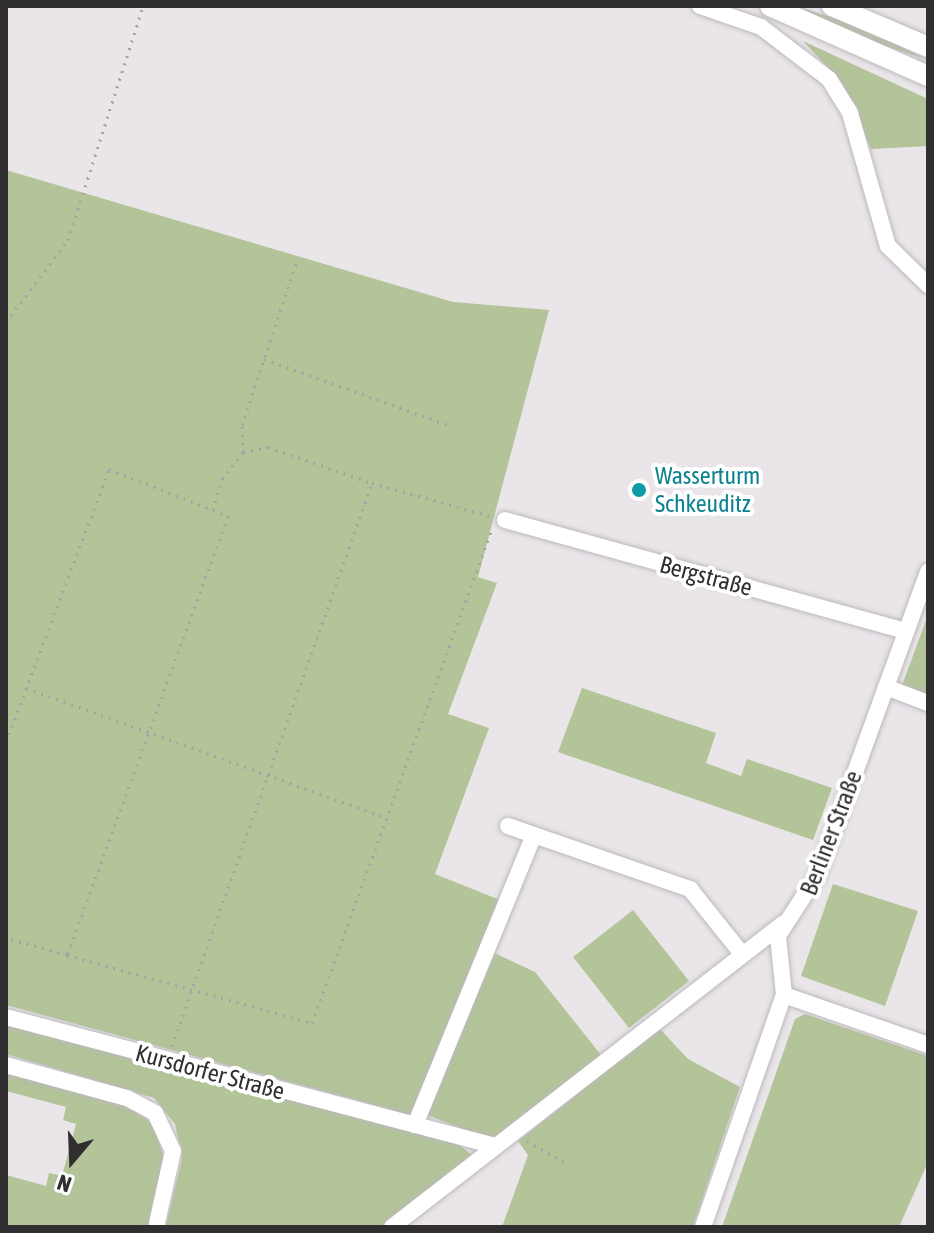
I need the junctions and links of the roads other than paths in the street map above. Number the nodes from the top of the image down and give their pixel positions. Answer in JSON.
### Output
{"nodes":[{"id":1,"x":700,"y":6,"type":"edge"},
{"id":2,"x":770,"y":6,"type":"edge"},
{"id":3,"x":832,"y":6,"type":"edge"},
{"id":4,"x":928,"y":47,"type":"edge"},
{"id":5,"x":928,"y":76,"type":"edge"},
{"id":6,"x":928,"y":285,"type":"edge"},
{"id":7,"x":505,"y":520,"type":"road end"},
{"id":8,"x":928,"y":571,"type":"edge"},
{"id":9,"x":906,"y":631,"type":"junction"},
{"id":10,"x":886,"y":687,"type":"junction"},
{"id":11,"x":928,"y":703,"type":"edge"},
{"id":12,"x":508,"y":826,"type":"dead end"},
{"id":13,"x":534,"y":835,"type":"junction"},
{"id":14,"x":784,"y":924,"type":"junction"},
{"id":15,"x":742,"y":954,"type":"junction"},
{"id":16,"x":784,"y":995,"type":"junction"},
{"id":17,"x":6,"y":1017,"type":"edge"},
{"id":18,"x":928,"y":1045,"type":"edge"},
{"id":19,"x":6,"y":1065,"type":"edge"},
{"id":20,"x":415,"y":1125,"type":"junction"},
{"id":21,"x":491,"y":1145,"type":"junction"},
{"id":22,"x":157,"y":1223,"type":"dead end"},
{"id":23,"x":392,"y":1227,"type":"edge"},
{"id":24,"x":703,"y":1227,"type":"edge"}],
"edges":[{"from":1,"to":6,"type":"street"},
{"from":2,"to":5,"type":"main road"},
{"from":3,"to":4,"type":"main road"},
{"from":7,"to":9,"type":"street","name":"Bergstraße"},
{"from":8,"to":9,"type":"street","name":"Berliner Straße"},
{"from":9,"to":10,"type":"street","name":"Berliner Straße"},
{"from":10,"to":11,"type":"street"},
{"from":10,"to":14,"type":"street","name":"Berliner Straße"},
{"from":12,"to":13,"type":"street"},
{"from":13,"to":15,"type":"street"},
{"from":13,"to":20,"type":"street"},
{"from":14,"to":15,"type":"street"},
{"from":14,"to":16,"type":"street","name":"Berliner Straße"},
{"from":15,"to":21,"type":"street"},
{"from":16,"to":18,"type":"street"},
{"from":16,"to":24,"type":"street","name":"Berliner Straße"},
{"from":17,"to":20,"type":"street","name":"Kursdorfer Straße"},
{"from":19,"to":22,"type":"street"},
{"from":20,"to":21,"type":"street","name":"Kursdorfer Straße"},
{"from":21,"to":23,"type":"street"}]}
